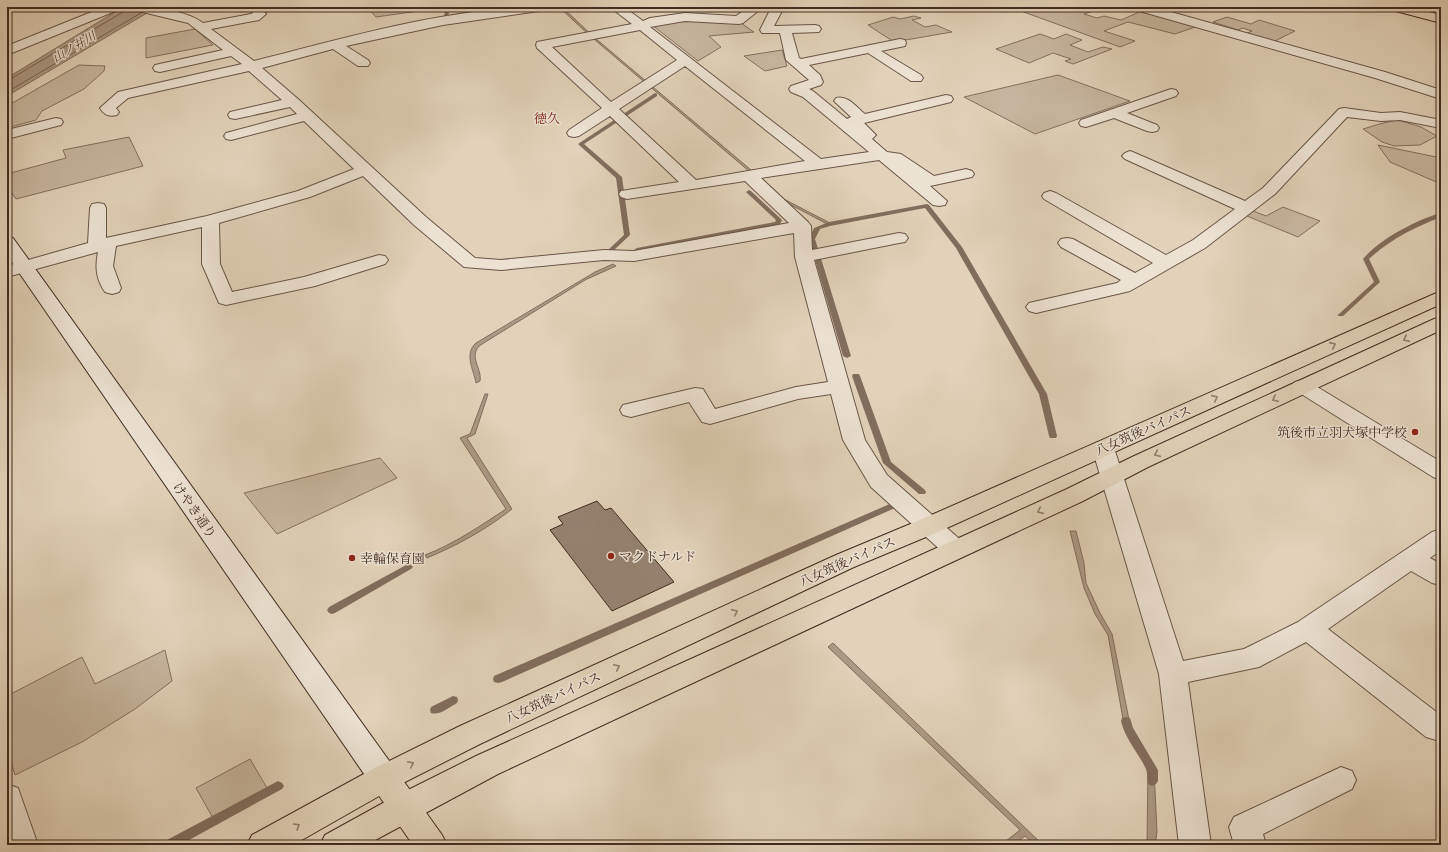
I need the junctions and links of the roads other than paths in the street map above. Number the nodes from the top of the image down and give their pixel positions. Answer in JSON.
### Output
{"nodes":[{"id":1,"x":114,"y":7,"type":"edge"},
{"id":2,"x":138,"y":7,"type":"edge"},
{"id":3,"x":253,"y":7,"type":"edge"},
{"id":4,"x":539,"y":7,"type":"edge"},
{"id":5,"x":616,"y":7,"type":"edge"},
{"id":6,"x":757,"y":7,"type":"edge"},
{"id":7,"x":778,"y":7,"type":"edge"},
{"id":8,"x":1140,"y":7,"type":"edge"},
{"id":9,"x":1396,"y":7,"type":"edge"},
{"id":10,"x":162,"y":11,"type":"edge"},
{"id":11,"x":1441,"y":19,"type":"edge"},
{"id":12,"x":642,"y":26,"type":"junction"},
{"id":13,"x":201,"y":27,"type":"junction"},
{"id":14,"x":815,"y":29,"type":"dead end"},
{"id":15,"x":785,"y":30,"type":"junction"},
{"id":16,"x":900,"y":43,"type":"dead end"},
{"id":17,"x":334,"y":44,"type":"junction"},
{"id":18,"x":870,"y":49,"type":"junction"},
{"id":19,"x":7,"y":51,"type":"edge"},
{"id":20,"x":232,"y":52,"type":"junction"},
{"id":21,"x":685,"y":60,"type":"junction"},
{"id":22,"x":363,"y":63,"type":"dead end"},
{"id":23,"x":799,"y":64,"type":"junction"},
{"id":24,"x":252,"y":66,"type":"junction"},
{"id":25,"x":160,"y":68,"type":"dead end"},
{"id":26,"x":916,"y":78,"type":"dead end"},
{"id":27,"x":1171,"y":93,"type":"dead end"},
{"id":28,"x":104,"y":95,"type":"dead end"},
{"id":29,"x":123,"y":95,"type":"junction"},
{"id":30,"x":1441,"y":95,"type":"edge"},
{"id":31,"x":1441,"y":98,"type":"edge"},
{"id":32,"x":946,"y":99,"type":"dead end"},
{"id":33,"x":841,"y":101,"type":"dead end"},
{"id":34,"x":293,"y":102,"type":"junction"},
{"id":35,"x":610,"y":109,"type":"junction"},
{"id":36,"x":112,"y":112,"type":"dead end"},
{"id":37,"x":1114,"y":113,"type":"junction"},
{"id":38,"x":235,"y":115,"type":"dead end"},
{"id":39,"x":307,"y":116,"type":"junction"},
{"id":40,"x":1400,"y":116,"type":"junction"},
{"id":41,"x":862,"y":118,"type":"junction"},
{"id":42,"x":56,"y":122,"type":"dead end"},
{"id":43,"x":1086,"y":123,"type":"dead end"},
{"id":44,"x":1441,"y":124,"type":"edge"},
{"id":45,"x":1152,"y":128,"type":"dead end"},
{"id":46,"x":574,"y":133,"type":"dead end"},
{"id":47,"x":7,"y":135,"type":"edge"},
{"id":48,"x":231,"y":136,"type":"dead end"},
{"id":49,"x":882,"y":155,"type":"junction"},
{"id":50,"x":1130,"y":156,"type":"dead end"},
{"id":51,"x":818,"y":164,"type":"junction"},
{"id":52,"x":908,"y":165,"type":"junction"},
{"id":53,"x":365,"y":170,"type":"junction"},
{"id":54,"x":966,"y":174,"type":"dead end"},
{"id":55,"x":749,"y":176,"type":"junction"},
{"id":56,"x":692,"y":185,"type":"junction"},
{"id":57,"x":628,"y":194,"type":"dead end"},
{"id":58,"x":1050,"y":196,"type":"dead end"},
{"id":59,"x":939,"y":200,"type":"dead end"},
{"id":60,"x":98,"y":208,"type":"dead end"},
{"id":61,"x":1247,"y":208,"type":"junction"},
{"id":62,"x":210,"y":220,"type":"junction"},
{"id":63,"x":802,"y":226,"type":"junction"},
{"id":64,"x":899,"y":238,"type":"dead end"},
{"id":65,"x":7,"y":242,"type":"edge"},
{"id":66,"x":1067,"y":243,"type":"dead end"},
{"id":67,"x":102,"y":244,"type":"junction"},
{"id":68,"x":804,"y":257,"type":"junction"},
{"id":69,"x":379,"y":260,"type":"dead end"},
{"id":70,"x":1166,"y":263,"type":"junction"},
{"id":71,"x":16,"y":270,"type":"edge"},
{"id":72,"x":1134,"y":280,"type":"junction"},
{"id":73,"x":112,"y":288,"type":"dead end"},
{"id":74,"x":1441,"y":297,"type":"edge"},
{"id":75,"x":1036,"y":307,"type":"dead end"},
{"id":76,"x":1441,"y":323,"type":"edge"},
{"id":77,"x":839,"y":386,"type":"junction"},
{"id":78,"x":1302,"y":386,"type":"junction"},
{"id":79,"x":631,"y":410,"type":"dead end"},
{"id":80,"x":1103,"y":448,"type":"junction"},
{"id":81,"x":1441,"y":472,"type":"edge"},
{"id":82,"x":1111,"y":477,"type":"junction"},
{"id":83,"x":929,"y":526,"type":"junction"},
{"id":84,"x":1441,"y":538,"type":"edge"},
{"id":85,"x":955,"y":549,"type":"junction"},
{"id":86,"x":1411,"y":559,"type":"junction"},
{"id":87,"x":1441,"y":576,"type":"edge"},
{"id":88,"x":1308,"y":629,"type":"junction"},
{"id":89,"x":1173,"y":674,"type":"junction"},
{"id":90,"x":1441,"y":725,"type":"edge"},
{"id":91,"x":384,"y":778,"type":"junction"},
{"id":92,"x":1341,"y":780,"type":"dead end"},
{"id":93,"x":7,"y":798,"type":"edge"},
{"id":94,"x":405,"y":807,"type":"junction"},
{"id":95,"x":22,"y":845,"type":"edge"},
{"id":96,"x":263,"y":845,"type":"edge"},
{"id":97,"x":336,"y":845,"type":"edge"},
{"id":98,"x":431,"y":845,"type":"edge"},
{"id":99,"x":1195,"y":845,"type":"edge"},
{"id":100,"x":1250,"y":845,"type":"edge"}],
"edges":[{"from":1,"to":19,"type":"street"},
{"from":2,"to":10,"type":"street"},
{"from":3,"to":13,"type":"street"},
{"from":4,"to":17,"type":"street"},
{"from":5,"to":12,"type":"street"},
{"from":6,"to":12,"type":"street"},
{"from":7,"to":15,"type":"street"},
{"from":8,"to":30,"type":"street"},
{"from":9,"to":11,"type":"main road"},
{"from":10,"to":13,"type":"street"},
{"from":12,"to":21,"type":"street"},
{"from":12,"to":35,"type":"street"},
{"from":13,"to":20,"type":"street"},
{"from":14,"to":15,"type":"street"},
{"from":15,"to":23,"type":"street"},
{"from":16,"to":18,"type":"street"},
{"from":17,"to":22,"type":"street"},
{"from":17,"to":24,"type":"street"},
{"from":18,"to":23,"type":"street"},
{"from":18,"to":26,"type":"street"},
{"from":20,"to":24,"type":"street"},
{"from":20,"to":25,"type":"street"},
{"from":21,"to":35,"type":"street"},
{"from":21,"to":51,"type":"street"},
{"from":23,"to":49,"type":"street"},
{"from":24,"to":29,"type":"street"},
{"from":24,"to":34,"type":"street"},
{"from":27,"to":37,"type":"street"},
{"from":28,"to":29,"type":"street"},
{"from":29,"to":36,"type":"street"},
{"from":31,"to":40,"type":"street"},
{"from":32,"to":41,"type":"street"},
{"from":33,"to":41,"type":"street"},
{"from":34,"to":38,"type":"street"},
{"from":34,"to":39,"type":"street"},
{"from":35,"to":46,"type":"street"},
{"from":35,"to":56,"type":"street"},
{"from":37,"to":43,"type":"street"},
{"from":37,"to":45,"type":"street"},
{"from":39,"to":48,"type":"street"},
{"from":39,"to":53,"type":"street"},
{"from":40,"to":44,"type":"street"},
{"from":40,"to":61,"type":"street"},
{"from":41,"to":52,"type":"street"},
{"from":42,"to":47,"type":"street"},
{"from":49,"to":51,"type":"street"},
{"from":49,"to":52,"type":"street"},
{"from":49,"to":59,"type":"street"},
{"from":50,"to":61,"type":"street"},
{"from":51,"to":55,"type":"street"},
{"from":52,"to":54,"type":"street"},
{"from":53,"to":62,"type":"street"},
{"from":53,"to":63,"type":"street"},
{"from":55,"to":56,"type":"street"},
{"from":55,"to":63,"type":"street"},
{"from":56,"to":57,"type":"street"},
{"from":58,"to":70,"type":"street"},
{"from":60,"to":67,"type":"street"},
{"from":61,"to":70,"type":"street"},
{"from":62,"to":67,"type":"street"},
{"from":62,"to":69,"type":"street"},
{"from":63,"to":68,"type":"street"},
{"from":64,"to":68,"type":"street"},
{"from":65,"to":71,"type":"street","name":"けやき通り"},
{"from":66,"to":72,"type":"street"},
{"from":67,"to":71,"type":"street"},
{"from":67,"to":73,"type":"street"},
{"from":68,"to":77,"type":"street"},
{"from":70,"to":72,"type":"street"},
{"from":71,"to":91,"type":"street","name":"けやき通り"},
{"from":72,"to":75,"type":"street"},
{"from":80,"to":74,"type":"main road","name":"八女筑後バイパス","one_way":true},
{"from":76,"to":78,"type":"main road","name":"八女筑後バイパス","one_way":true},
{"from":77,"to":79,"type":"street"},
{"from":77,"to":83,"type":"street"},
{"from":78,"to":81,"type":"street"},
{"from":78,"to":82,"type":"main road","name":"八女筑後バイパス","one_way":true},
{"from":80,"to":82,"type":"street"},
{"from":80,"to":83,"type":"main road","name":"八女筑後バイパス"},
{"from":82,"to":85,"type":"main road","name":"八女筑後バイパス","one_way":true},
{"from":82,"to":89,"type":"street"},
{"from":83,"to":85,"type":"street"},
{"from":91,"to":83,"type":"main road","name":"八女筑後バイパス","one_way":true},
{"from":84,"to":86,"type":"street"},
{"from":85,"to":94,"type":"main road","name":"八女筑後バイパス"},
{"from":86,"to":87,"type":"street"},
{"from":86,"to":88,"type":"street"},
{"from":88,"to":89,"type":"street"},
{"from":88,"to":90,"type":"street"},
{"from":89,"to":99,"type":"street"},
{"from":91,"to":94,"type":"main road"},
{"from":96,"to":91,"type":"main road","name":"八女筑後バイパス","one_way":true},
{"from":92,"to":100,"type":"street"},
{"from":93,"to":95,"type":"street"},
{"from":94,"to":97,"type":"main road","name":"八女筑後バイパス"},
{"from":94,"to":98,"type":"main road"}]}
